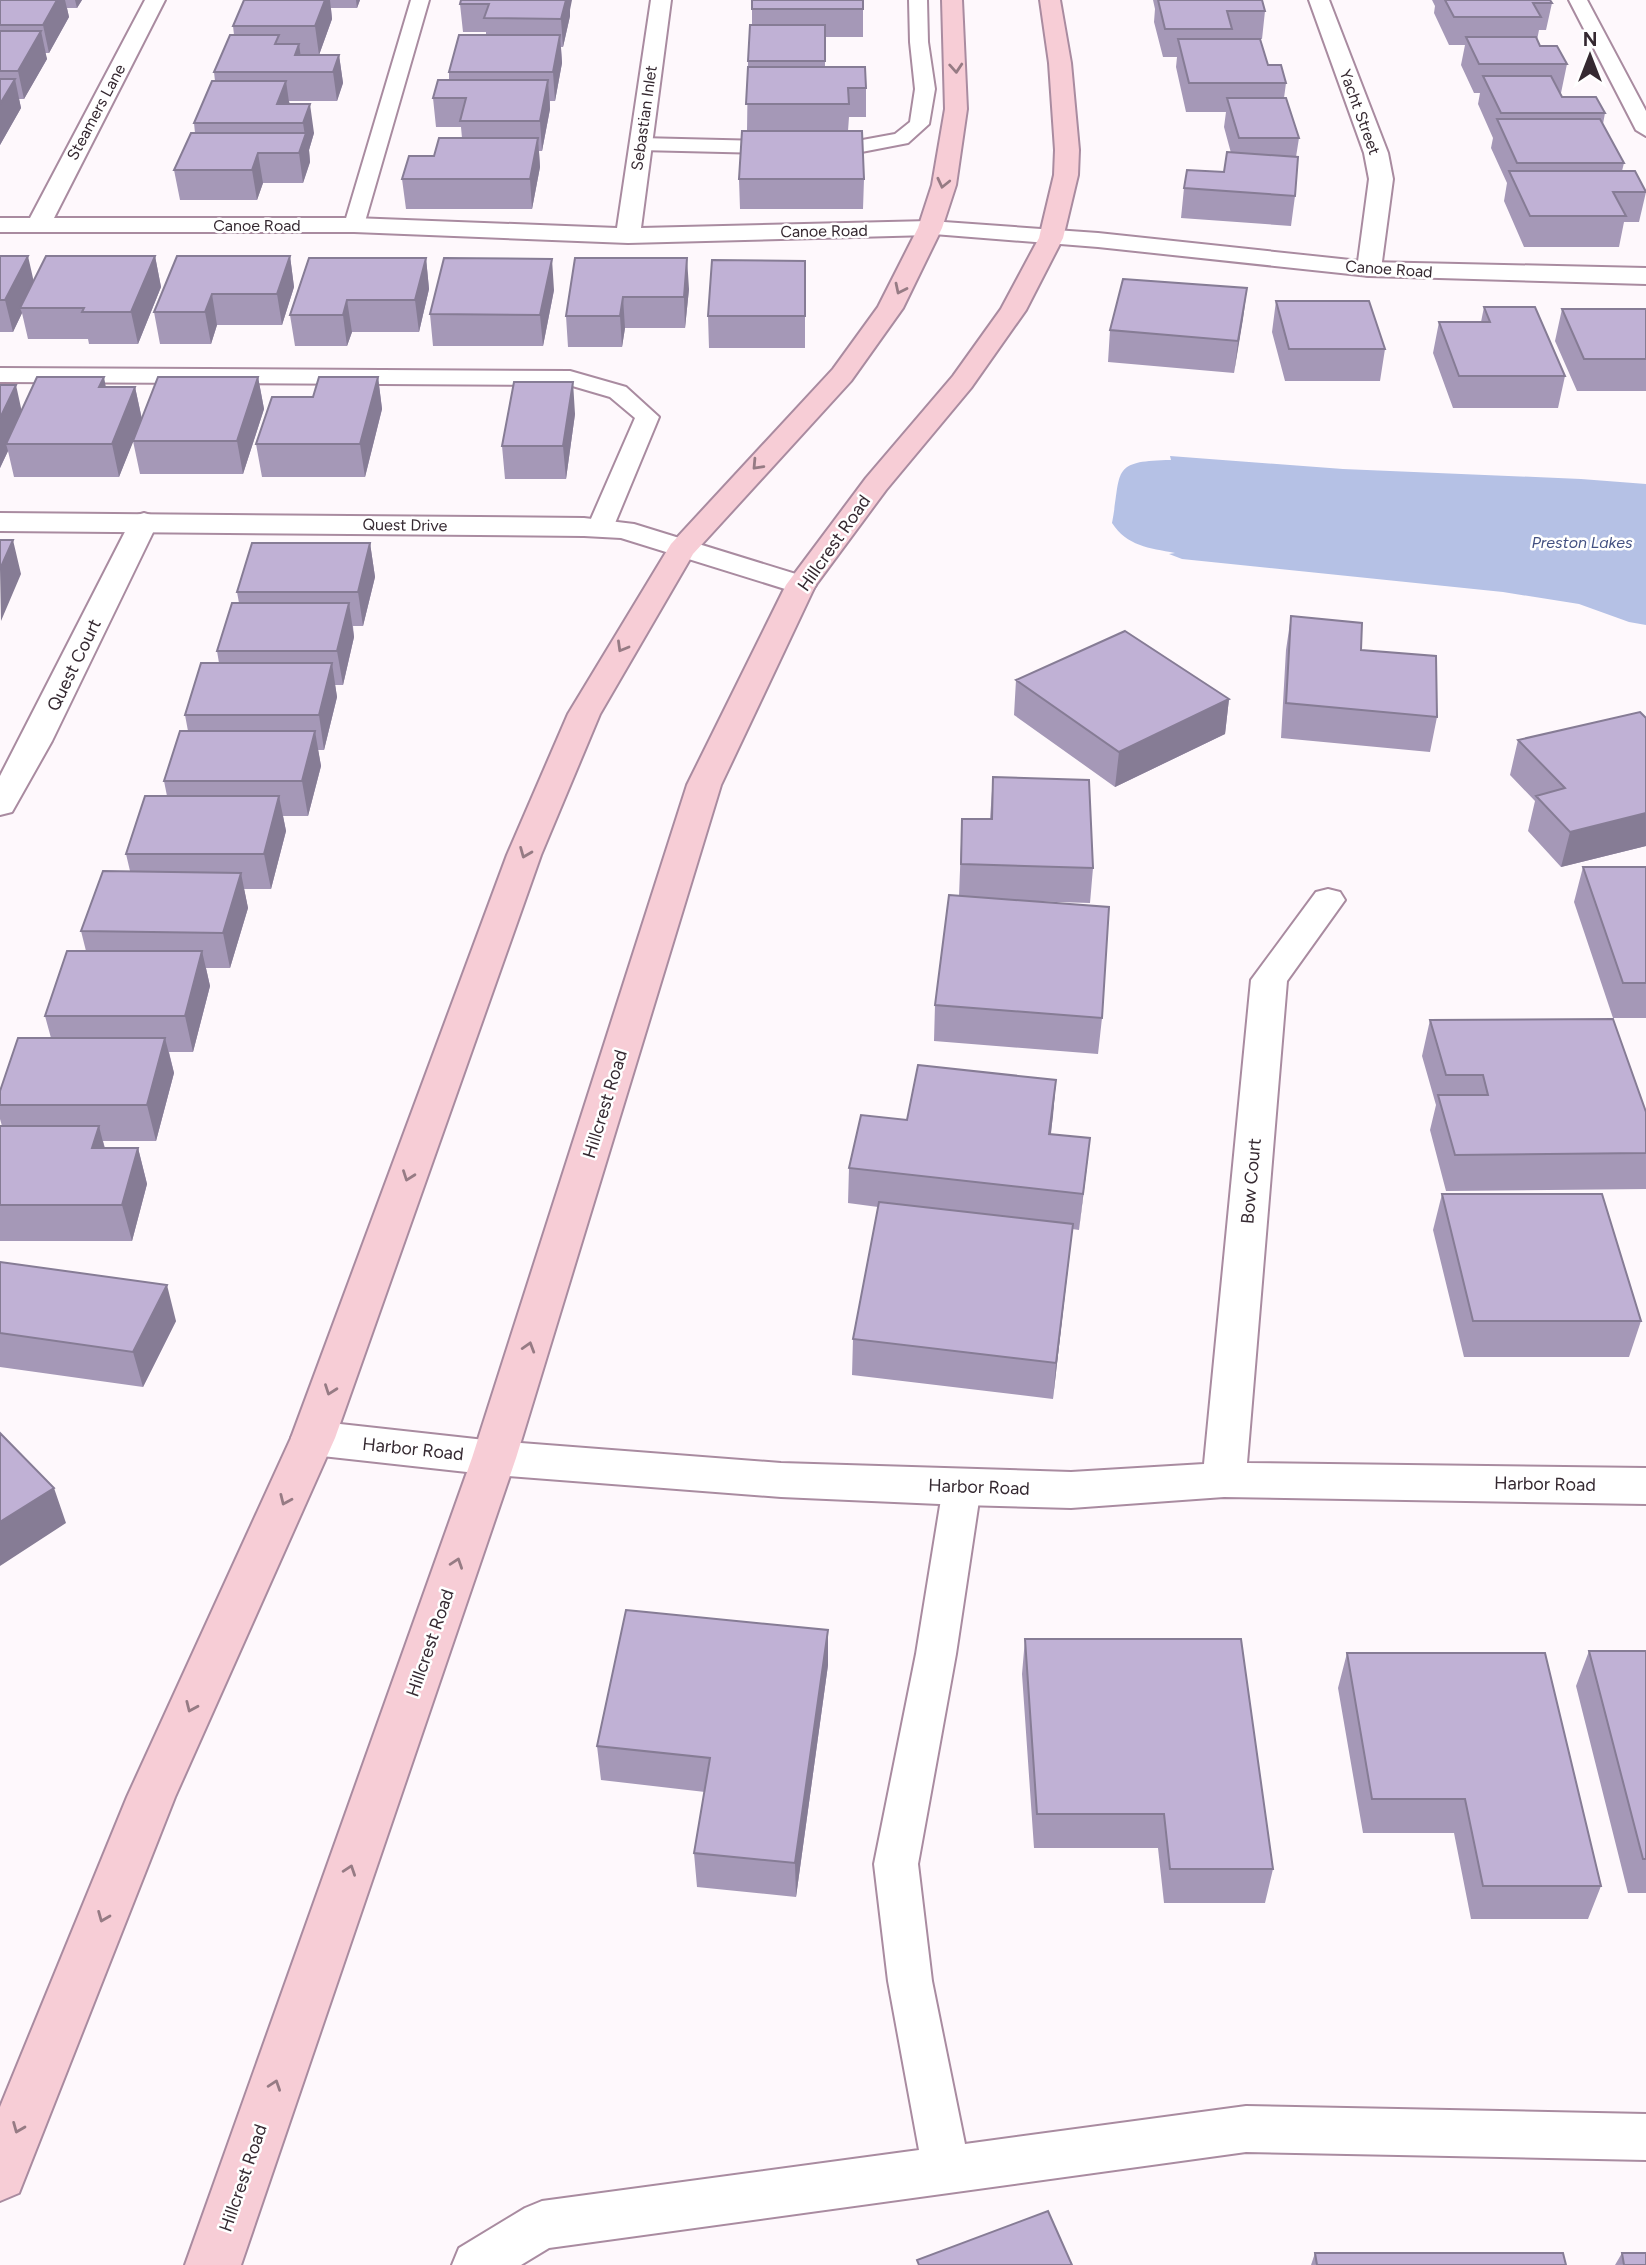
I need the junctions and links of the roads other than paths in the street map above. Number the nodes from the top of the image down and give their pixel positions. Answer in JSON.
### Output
{"nodes":[{"id":1,"x":155,"y":0,"type":"edge"},
{"id":2,"x":420,"y":0,"type":"edge"},
{"id":3,"x":661,"y":0,"type":"edge"},
{"id":4,"x":918,"y":0,"type":"edge"},
{"id":5,"x":952,"y":0,"type":"edge"},
{"id":6,"x":1050,"y":0,"type":"edge"},
{"id":7,"x":1319,"y":0,"type":"edge"},
{"id":8,"x":1578,"y":0,"type":"edge"},
{"id":9,"x":1646,"y":130,"type":"edge"},
{"id":10,"x":640,"y":144,"type":"junction"},
{"id":11,"x":0,"y":225,"type":"edge"},
{"id":12,"x":38,"y":225,"type":"junction"},
{"id":13,"x":354,"y":225,"type":"junction"},
{"id":14,"x":930,"y":228,"type":"junction"},
{"id":15,"x":628,"y":236,"type":"junction"},
{"id":16,"x":1051,"y":238,"type":"junction"},
{"id":17,"x":1369,"y":268,"type":"junction"},
{"id":18,"x":1646,"y":276,"type":"edge"},
{"id":19,"x":0,"y":375,"type":"edge"},
{"id":20,"x":0,"y":522,"type":"edge"},
{"id":21,"x":145,"y":522,"type":"junction"},
{"id":22,"x":600,"y":528,"type":"junction"},
{"id":23,"x":681,"y":550,"type":"junction"},
{"id":24,"x":802,"y":585,"type":"junction"},
{"id":25,"x":0,"y":805,"type":"edge"},
{"id":26,"x":1328,"y":900,"type":"dead end"},
{"id":27,"x":313,"y":1438,"type":"junction"},
{"id":28,"x":494,"y":1458,"type":"junction"},
{"id":29,"x":1224,"y":1480,"type":"junction"},
{"id":30,"x":1646,"y":1486,"type":"edge"},
{"id":31,"x":961,"y":1487,"type":"junction"},
{"id":32,"x":1646,"y":2137,"type":"edge"},
{"id":33,"x":947,"y":2171,"type":"junction"},
{"id":34,"x":0,"y":2174,"type":"edge"},
{"id":35,"x":213,"y":2265,"type":"edge"},
{"id":36,"x":476,"y":2265,"type":"edge"}],
"edges":[{"from":1,"to":12,"type":"street","name":"Steamers Lane"},
{"from":2,"to":13,"type":"lane"},
{"from":3,"to":10,"type":"street","name":"Sebastian Inlet"},
{"from":4,"to":10,"type":"lane"},
{"from":5,"to":14,"type":"main road","one_way":true},
{"from":6,"to":16,"type":"main road","name":"Hillcrest Road"},
{"from":7,"to":17,"type":"street","name":"Yacht Street"},
{"from":8,"to":9,"type":"lane"},
{"from":10,"to":15,"type":"street","name":"Sebastian Inlet"},
{"from":11,"to":12,"type":"street","name":"Canoe Road"},
{"from":12,"to":13,"type":"street","name":"Canoe Road"},
{"from":13,"to":15,"type":"street","name":"Canoe Road"},
{"from":14,"to":15,"type":"street","name":"Canoe Road"},
{"from":14,"to":16,"type":"street","name":"Canoe Road"},
{"from":14,"to":23,"type":"main road","one_way":true},
{"from":16,"to":17,"type":"street","name":"Canoe Road"},
{"from":16,"to":24,"type":"main road","name":"Hillcrest Road"},
{"from":17,"to":18,"type":"street","name":"Canoe Road"},
{"from":19,"to":22,"type":"lane"},
{"from":20,"to":21,"type":"street","name":"Quest Drive"},
{"from":21,"to":22,"type":"street","name":"Quest Drive"},
{"from":21,"to":25,"type":"street","name":"Quest Court"},
{"from":22,"to":23,"type":"street","name":"Quest Drive"},
{"from":23,"to":24,"type":"street","name":"Quest Drive"},
{"from":23,"to":27,"type":"main road","one_way":true},
{"from":28,"to":24,"type":"main road","name":"Hillcrest Road","one_way":true},
{"from":26,"to":29,"type":"street","name":"Bow Court"},
{"from":27,"to":28,"type":"street","name":"Harbor Road"},
{"from":27,"to":34,"type":"main road","one_way":true},
{"from":28,"to":31,"type":"street","name":"Harbor Road"},
{"from":35,"to":28,"type":"main road","name":"Hillcrest Road","one_way":true},
{"from":29,"to":30,"type":"street","name":"Harbor Road"},
{"from":29,"to":31,"type":"street","name":"Harbor Road"},
{"from":31,"to":33,"type":"lane"},
{"from":32,"to":33,"type":"lane"},
{"from":33,"to":36,"type":"lane"}]}
